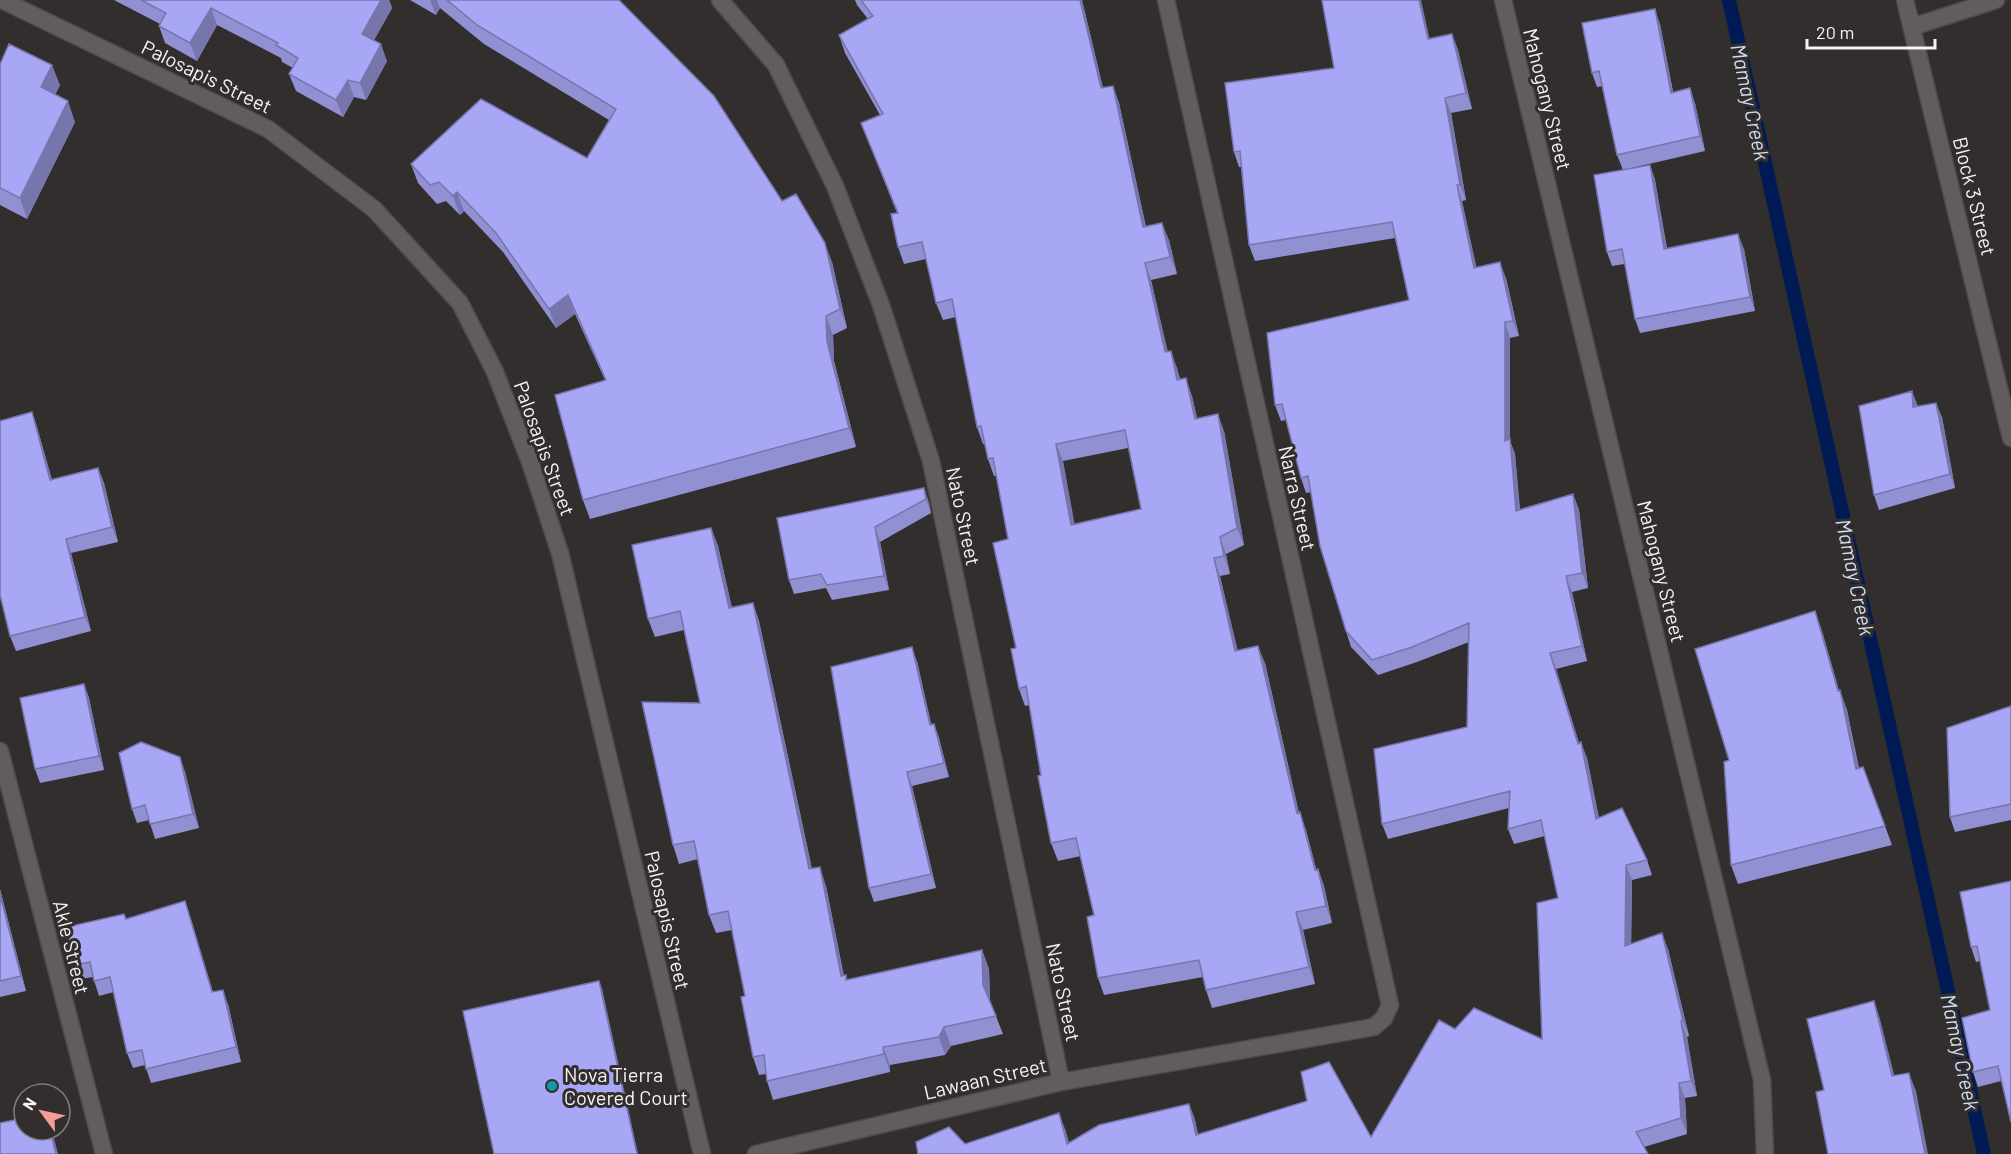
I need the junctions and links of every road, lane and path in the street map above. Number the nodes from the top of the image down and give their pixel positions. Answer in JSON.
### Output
{"nodes":[{"id":1,"x":2,"y":0,"type":"edge"},
{"id":2,"x":720,"y":0,"type":"edge"},
{"id":3,"x":1166,"y":0,"type":"edge"},
{"id":4,"x":1503,"y":0,"type":"edge"},
{"id":5,"x":1905,"y":0,"type":"edge"},
{"id":6,"x":1996,"y":0,"type":"edge"},
{"id":7,"x":1912,"y":27,"type":"junction"},
{"id":8,"x":2008,"y":404,"type":"edge"},
{"id":9,"x":2011,"y":438,"type":"edge"},
{"id":10,"x":0,"y":751,"type":"edge"},
{"id":11,"x":1390,"y":1005,"type":"joint"},
{"id":12,"x":1061,"y":1082,"type":"junction"},
{"id":13,"x":104,"y":1154,"type":"edge"},
{"id":14,"x":702,"y":1154,"type":"edge"},
{"id":15,"x":756,"y":1154,"type":"edge"},
{"id":16,"x":1765,"y":1154,"type":"edge"}],
"edges":[{"from":1,"to":14,"type":"street","name":"Palosapis Street"},
{"from":2,"to":12,"type":"street","name":"Nato Street"},
{"from":3,"to":11,"type":"street","name":"Narra Street"},
{"from":4,"to":16,"type":"street","name":"Mahogany Street"},
{"from":5,"to":7,"type":"street","name":"Block 3 Street"},
{"from":6,"to":7,"type":"street"},
{"from":7,"to":8,"type":"street","name":"Block 3 Street"},
{"from":8,"to":9,"type":"street","name":"Block 3 Street"},
{"from":10,"to":13,"type":"street","name":"Akle Street"},
{"from":11,"to":12,"type":"street","name":"Lawaan Street"},
{"from":12,"to":15,"type":"street","name":"Lawaan Street"}]}
